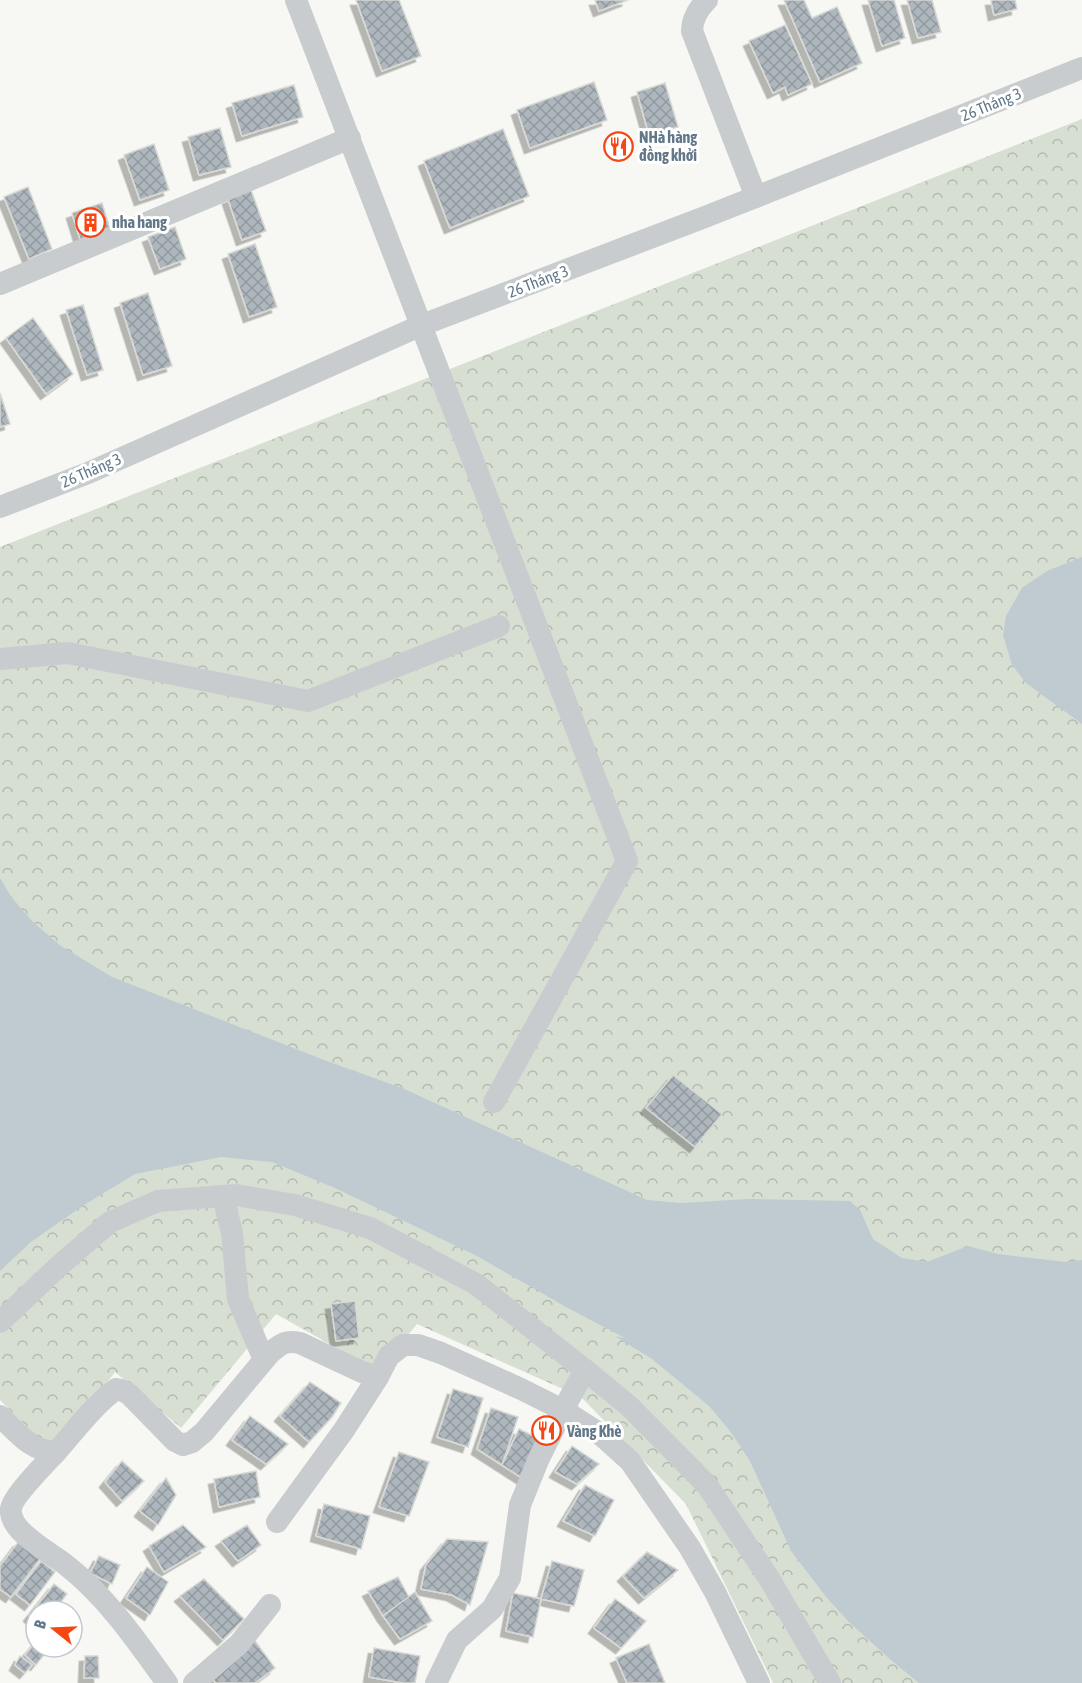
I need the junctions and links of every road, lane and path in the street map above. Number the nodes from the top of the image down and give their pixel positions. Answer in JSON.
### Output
{"nodes":[{"id":1,"x":296,"y":0,"type":"edge"},
{"id":2,"x":707,"y":0,"type":"edge"},
{"id":3,"x":1082,"y":68,"type":"edge"},
{"id":4,"x":350,"y":138,"type":"junction"},
{"id":5,"x":756,"y":197,"type":"junction"},
{"id":6,"x":0,"y":284,"type":"edge"},
{"id":7,"x":422,"y":325,"type":"junction"},
{"id":8,"x":0,"y":507,"type":"edge"},
{"id":9,"x":499,"y":626,"type":"dead end"},
{"id":10,"x":0,"y":659,"type":"edge"},
{"id":11,"x":494,"y":1102,"type":"dead end"},
{"id":12,"x":223,"y":1196,"type":"junction"},
{"id":13,"x":0,"y":1322,"type":"edge"},
{"id":14,"x":264,"y":1360,"type":"junction"},
{"id":15,"x":585,"y":1370,"type":"junction"},
{"id":16,"x":378,"y":1377,"type":"junction"},
{"id":17,"x":563,"y":1410,"type":"junction"},
{"id":18,"x":0,"y":1416,"type":"edge"},
{"id":19,"x":56,"y":1452,"type":"junction"},
{"id":20,"x":278,"y":1522,"type":"dead end"},
{"id":21,"x":270,"y":1605,"type":"dead end"},
{"id":22,"x":167,"y":1683,"type":"edge"},
{"id":23,"x":194,"y":1683,"type":"edge"},
{"id":24,"x":436,"y":1683,"type":"edge"},
{"id":25,"x":759,"y":1683,"type":"edge"},
{"id":26,"x":830,"y":1683,"type":"edge"}],
"edges":[{"from":1,"to":4,"type":"street"},
{"from":2,"to":5,"type":"street"},
{"from":3,"to":5,"type":"street","name":"26 Tháng 3"},
{"from":4,"to":6,"type":"street"},
{"from":4,"to":7,"type":"street"},
{"from":5,"to":7,"type":"street","name":"26 Tháng 3"},
{"from":7,"to":8,"type":"street","name":"26 Tháng 3"},
{"from":7,"to":11,"type":"street"},
{"from":9,"to":10,"type":"street"},
{"from":12,"to":13,"type":"street"},
{"from":12,"to":14,"type":"street"},
{"from":12,"to":15,"type":"street"},
{"from":14,"to":16,"type":"street"},
{"from":14,"to":19,"type":"street"},
{"from":15,"to":17,"type":"street"},
{"from":15,"to":26,"type":"street"},
{"from":16,"to":17,"type":"street"},
{"from":16,"to":20,"type":"street"},
{"from":17,"to":24,"type":"street"},
{"from":17,"to":25,"type":"street"},
{"from":18,"to":19,"type":"street"},
{"from":19,"to":22,"type":"street"},
{"from":21,"to":23,"type":"street"}]}
